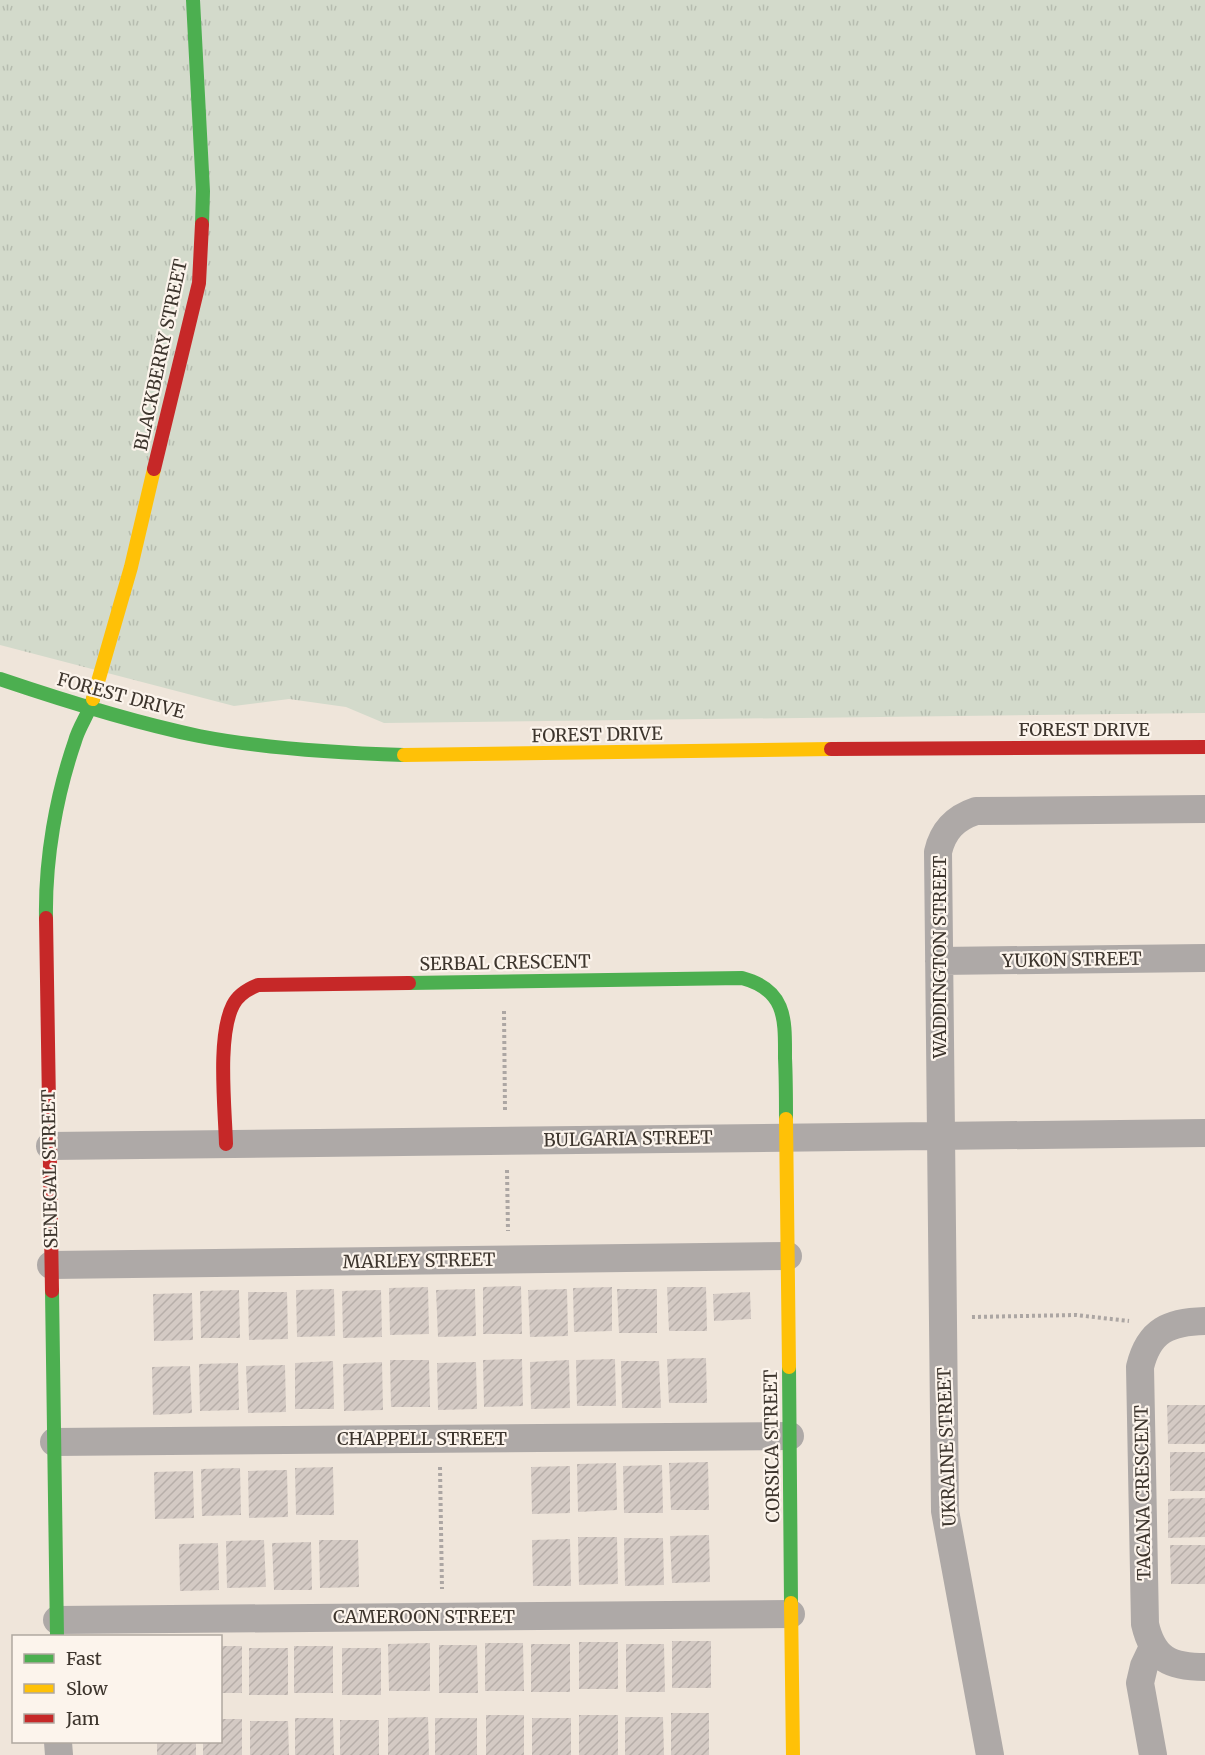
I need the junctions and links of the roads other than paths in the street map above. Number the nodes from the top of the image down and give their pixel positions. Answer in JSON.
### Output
{"nodes":[{"id":1,"x":193,"y":0,"type":"edge"},
{"id":2,"x":0,"y":679,"type":"edge"},
{"id":3,"x":90,"y":709,"type":"junction"},
{"id":4,"x":1205,"y":747,"type":"edge"},
{"id":5,"x":1205,"y":809,"type":"edge"},
{"id":6,"x":1205,"y":958,"type":"edge"},
{"id":7,"x":939,"y":961,"type":"junction"},
{"id":8,"x":1205,"y":1133,"type":"edge"},
{"id":9,"x":940,"y":1135,"type":"junction"},
{"id":10,"x":787,"y":1137,"type":"junction"},
{"id":11,"x":226,"y":1144,"type":"junction"},
{"id":12,"x":50,"y":1146,"type":"junction"},
{"id":13,"x":788,"y":1256,"type":"junction"},
{"id":14,"x":51,"y":1265,"type":"junction"},
{"id":15,"x":1205,"y":1321,"type":"edge"},
{"id":16,"x":790,"y":1436,"type":"junction"},
{"id":17,"x":54,"y":1442,"type":"junction"},
{"id":18,"x":791,"y":1614,"type":"junction"},
{"id":19,"x":57,"y":1628,"type":"edge"},
{"id":20,"x":1153,"y":1647,"type":"junction"},
{"id":21,"x":1205,"y":1667,"type":"edge"},
{"id":22,"x":793,"y":1755,"type":"edge"},
{"id":23,"x":990,"y":1755,"type":"edge"},
{"id":24,"x":1153,"y":1755,"type":"edge"}],
"edges":[{"from":1,"to":3,"type":"street","name":"BLACKBERRY STREET"},
{"from":2,"to":3,"type":"street","name":"FOREST DRIVE"},
{"from":3,"to":4,"type":"street","name":"FOREST DRIVE"},
{"from":3,"to":12,"type":"street","name":"SENEGAL STREET"},
{"from":5,"to":7,"type":"street","name":"WADDINGTON STREET"},
{"from":6,"to":7,"type":"street","name":"YUKON STREET"},
{"from":7,"to":9,"type":"street","name":"WADDINGTON STREET"},
{"from":8,"to":9,"type":"street","name":"BULGARIA STREET"},
{"from":9,"to":10,"type":"street","name":"BULGARIA STREET"},
{"from":9,"to":23,"type":"street","name":"UKRAINE STREET"},
{"from":10,"to":11,"type":"street","name":"BULGARIA STREET"},
{"from":10,"to":11,"type":"street","name":"SERBAL CRESCENT"},
{"from":10,"to":13,"type":"street","name":"CORSICA STREET"},
{"from":11,"to":12,"type":"street","name":"BULGARIA STREET"},
{"from":12,"to":14,"type":"street","name":"SENEGAL STREET"},
{"from":13,"to":14,"type":"street","name":"MARLEY STREET"},
{"from":13,"to":16,"type":"street","name":"CORSICA STREET"},
{"from":14,"to":17,"type":"street","name":"SENEGAL STREET"},
{"from":15,"to":20,"type":"street","name":"TACANA CRESCENT"},
{"from":16,"to":17,"type":"street","name":"CHAPPELL STREET"},
{"from":16,"to":18,"type":"street","name":"CORSICA STREET"},
{"from":17,"to":19,"type":"street","name":"SENEGAL STREET"},
{"from":18,"to":19,"type":"street","name":"CAMEROON STREET"},
{"from":18,"to":22,"type":"street","name":"CORSICA STREET"},
{"from":20,"to":21,"type":"street"},
{"from":20,"to":24,"type":"street"}]}
